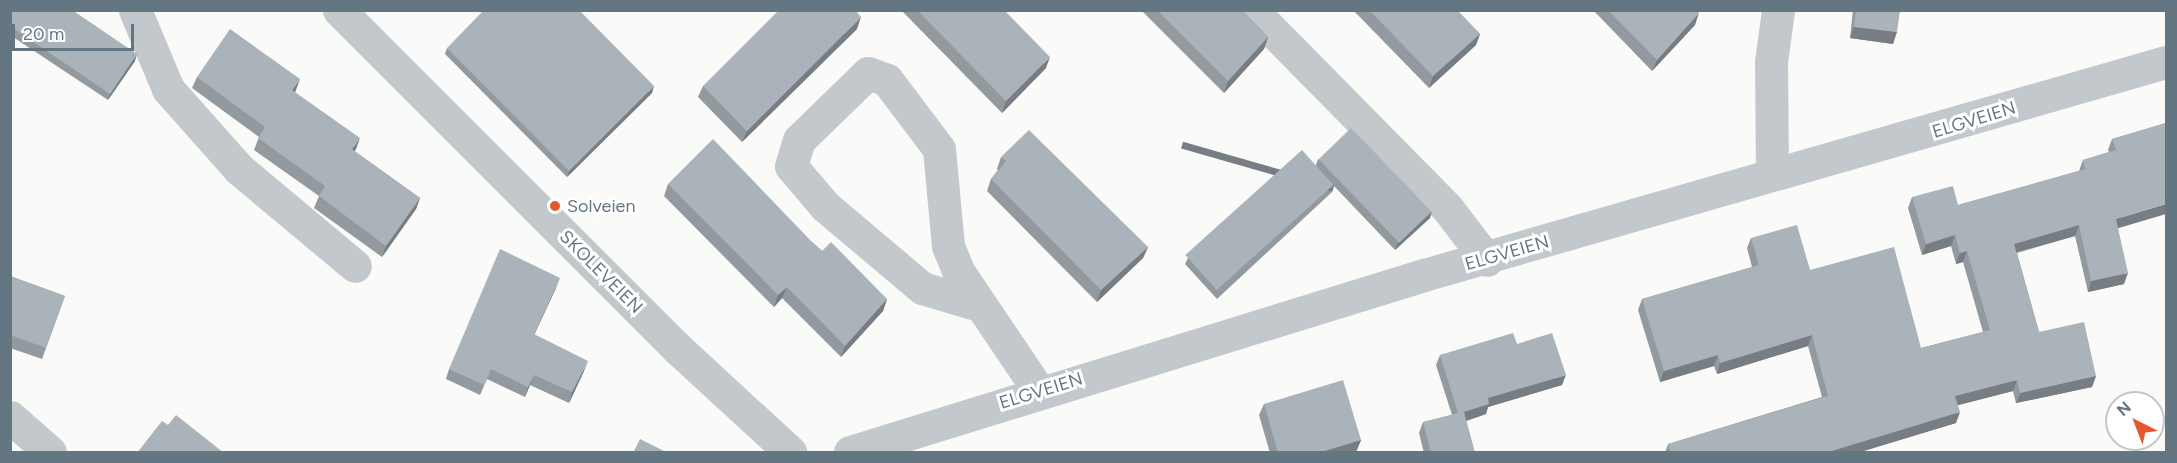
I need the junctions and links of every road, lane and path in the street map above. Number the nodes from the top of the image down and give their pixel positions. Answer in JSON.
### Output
{"nodes":[{"id":1,"x":135,"y":10,"type":"edge"},
{"id":2,"x":339,"y":10,"type":"edge"},
{"id":3,"x":1252,"y":10,"type":"edge"},
{"id":4,"x":1778,"y":10,"type":"edge"},
{"id":5,"x":2166,"y":62,"type":"edge"},
{"id":6,"x":1772,"y":174,"type":"junction"},
{"id":7,"x":1487,"y":260,"type":"junction"},
{"id":8,"x":355,"y":266,"type":"dead end"},
{"id":9,"x":979,"y":305,"type":"junction"},
{"id":10,"x":1040,"y":391,"type":"junction"},
{"id":11,"x":10,"y":417,"type":"edge"},
{"id":12,"x":50,"y":453,"type":"edge"},
{"id":13,"x":790,"y":453,"type":"edge"},
{"id":14,"x":850,"y":453,"type":"edge"}],
"edges":[{"from":1,"to":8,"type":"street"},
{"from":2,"to":13,"type":"street","name":"SKOLEVEIEN"},
{"from":3,"to":7,"type":"street"},
{"from":4,"to":6,"type":"street"},
{"from":5,"to":6,"type":"street","name":"ELGVEIEN"},
{"from":6,"to":7,"type":"street","name":"ELGVEIEN"},
{"from":7,"to":10,"type":"street","name":"ELGVEIEN"},
{"from":9,"to":9,"type":"street"},
{"from":9,"to":10,"type":"street"},
{"from":10,"to":14,"type":"street","name":"ELGVEIEN"},
{"from":11,"to":12,"type":"street"}]}
